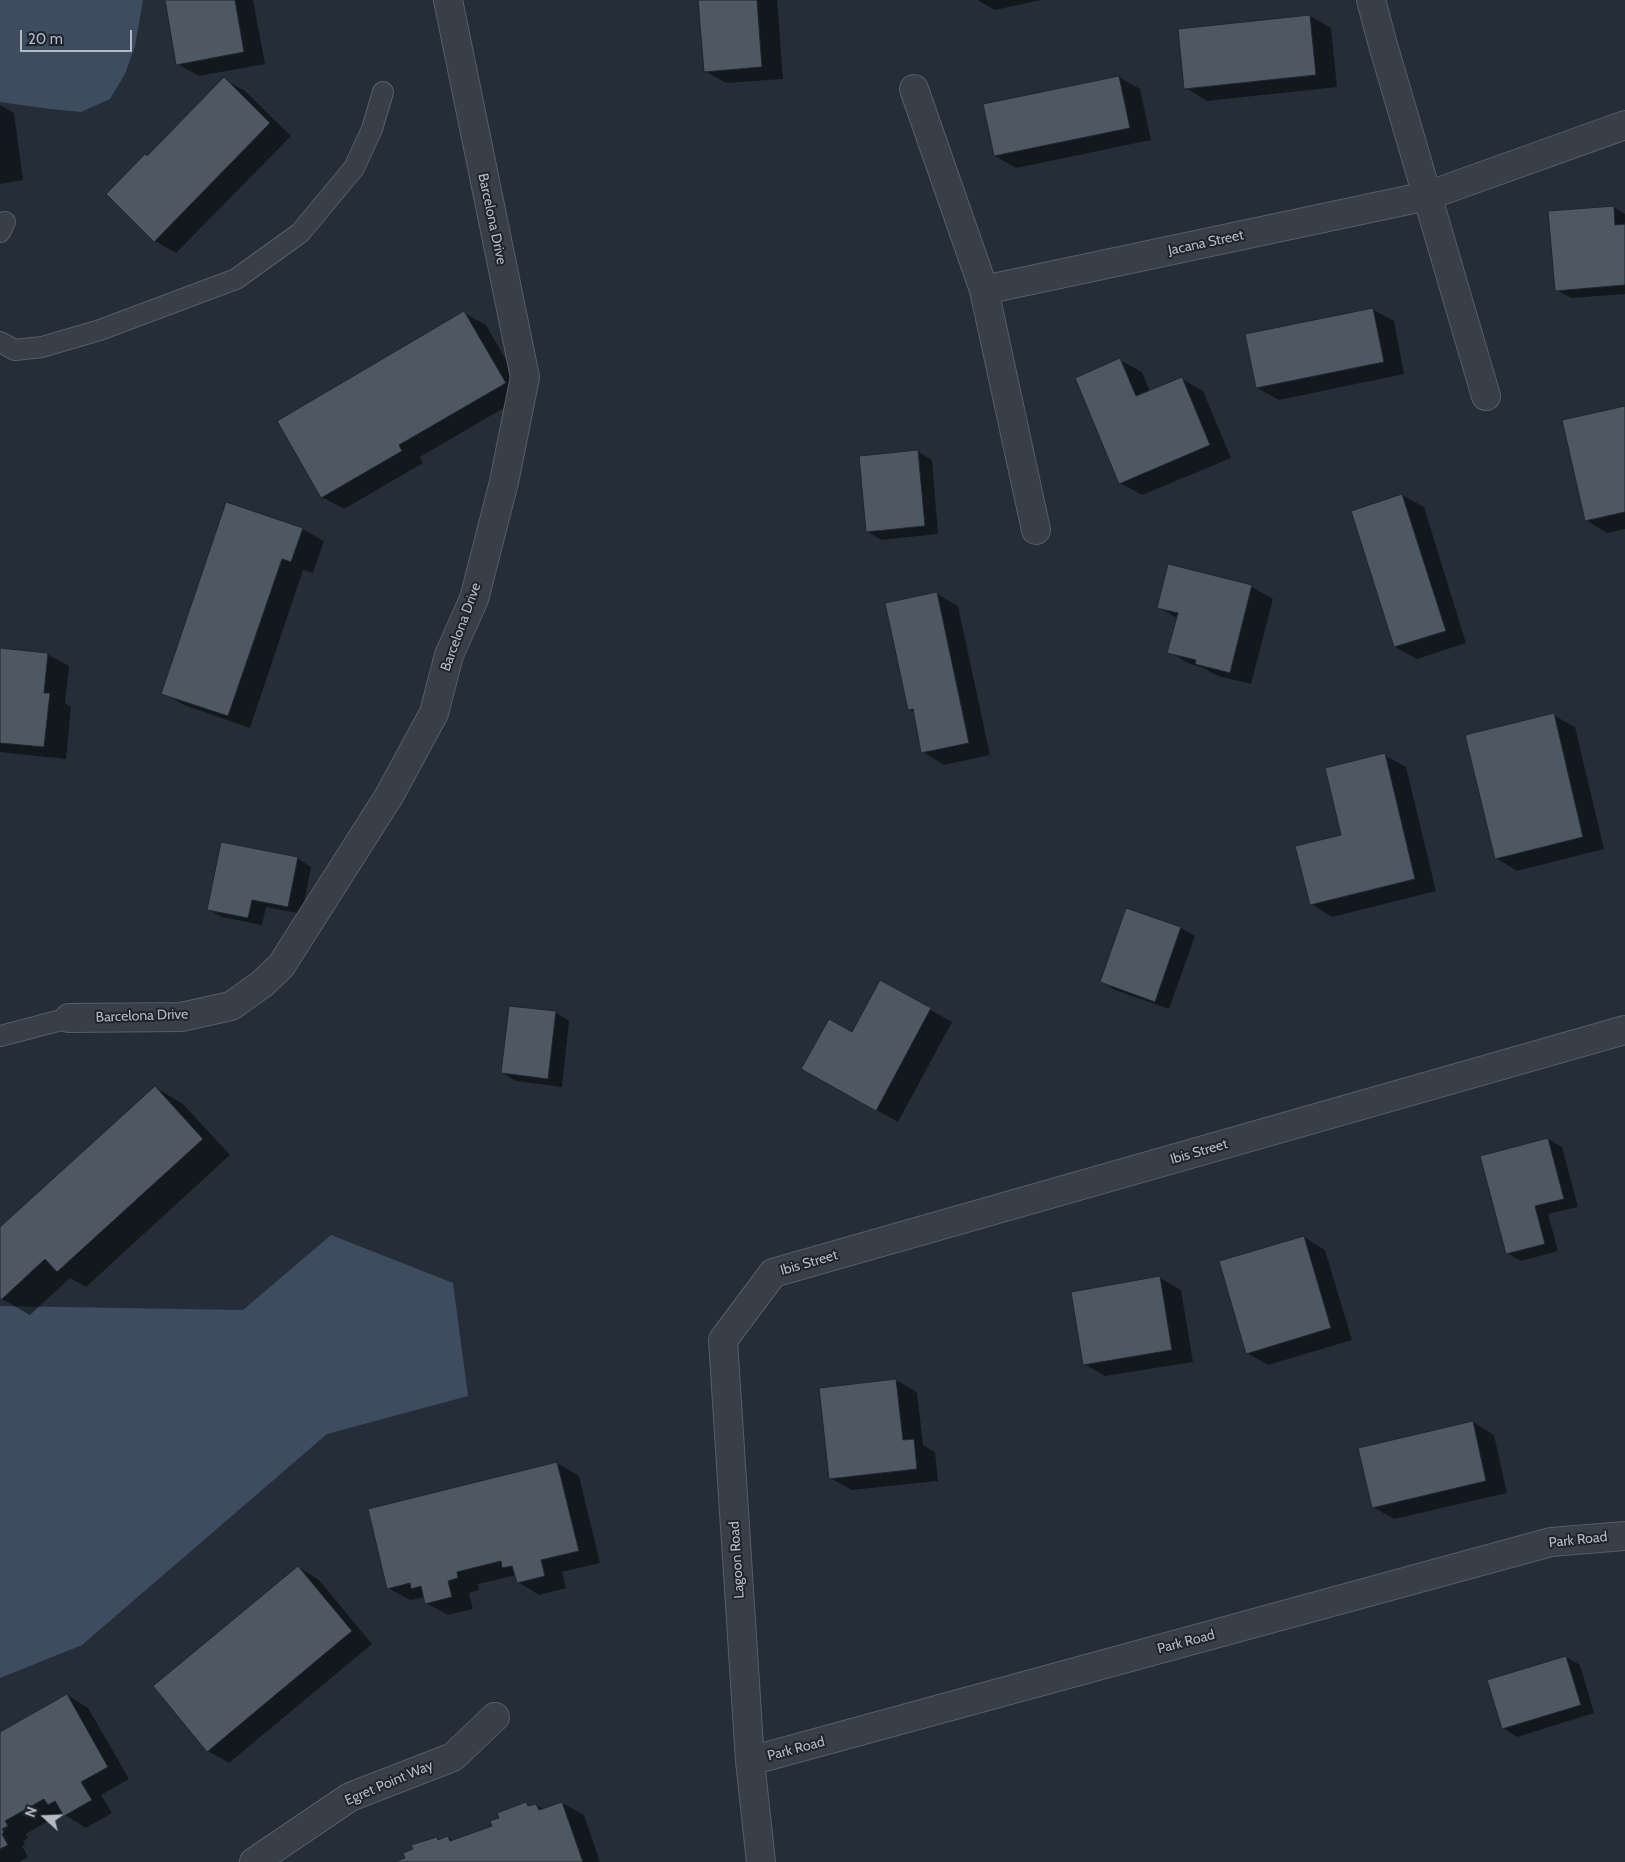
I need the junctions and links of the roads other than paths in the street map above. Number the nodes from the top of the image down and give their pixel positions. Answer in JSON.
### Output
{"nodes":[{"id":1,"x":448,"y":0,"type":"edge"},
{"id":2,"x":1372,"y":0,"type":"edge"},
{"id":3,"x":914,"y":89,"type":"dead end"},
{"id":4,"x":383,"y":92,"type":"dead end"},
{"id":5,"x":1625,"y":125,"type":"edge"},
{"id":6,"x":1427,"y":196,"type":"junction"},
{"id":7,"x":984,"y":290,"type":"junction"},
{"id":8,"x":0,"y":342,"type":"edge"},
{"id":9,"x":1486,"y":396,"type":"dead end"},
{"id":10,"x":1036,"y":530,"type":"dead end"},
{"id":11,"x":68,"y":1018,"type":"joint"},
{"id":12,"x":1625,"y":1030,"type":"edge"},
{"id":13,"x":0,"y":1036,"type":"edge"},
{"id":14,"x":773,"y":1273,"type":"joint"},
{"id":15,"x":1625,"y":1536,"type":"edge"},
{"id":16,"x":495,"y":1717,"type":"dead end"},
{"id":17,"x":750,"y":1761,"type":"junction"},
{"id":18,"x":254,"y":1862,"type":"edge"},
{"id":19,"x":761,"y":1862,"type":"edge"}],
"edges":[{"from":1,"to":11,"type":"street","name":"Barcelona Drive"},
{"from":2,"to":6,"type":"street"},
{"from":3,"to":7,"type":"street"},
{"from":4,"to":8,"type":"lane"},
{"from":5,"to":6,"type":"street","name":"Jacana Street"},
{"from":6,"to":7,"type":"street","name":"Jacana Street"},
{"from":6,"to":9,"type":"street"},
{"from":7,"to":10,"type":"street"},
{"from":11,"to":13,"type":"lane"},
{"from":12,"to":14,"type":"street","name":"Ibis Street"},
{"from":14,"to":17,"type":"street","name":"Lagoon Road"},
{"from":15,"to":17,"type":"street","name":"Park Road"},
{"from":16,"to":18,"type":"street","name":"Egret Point Way"},
{"from":17,"to":19,"type":"street","name":"Lagoon Road"}]}
